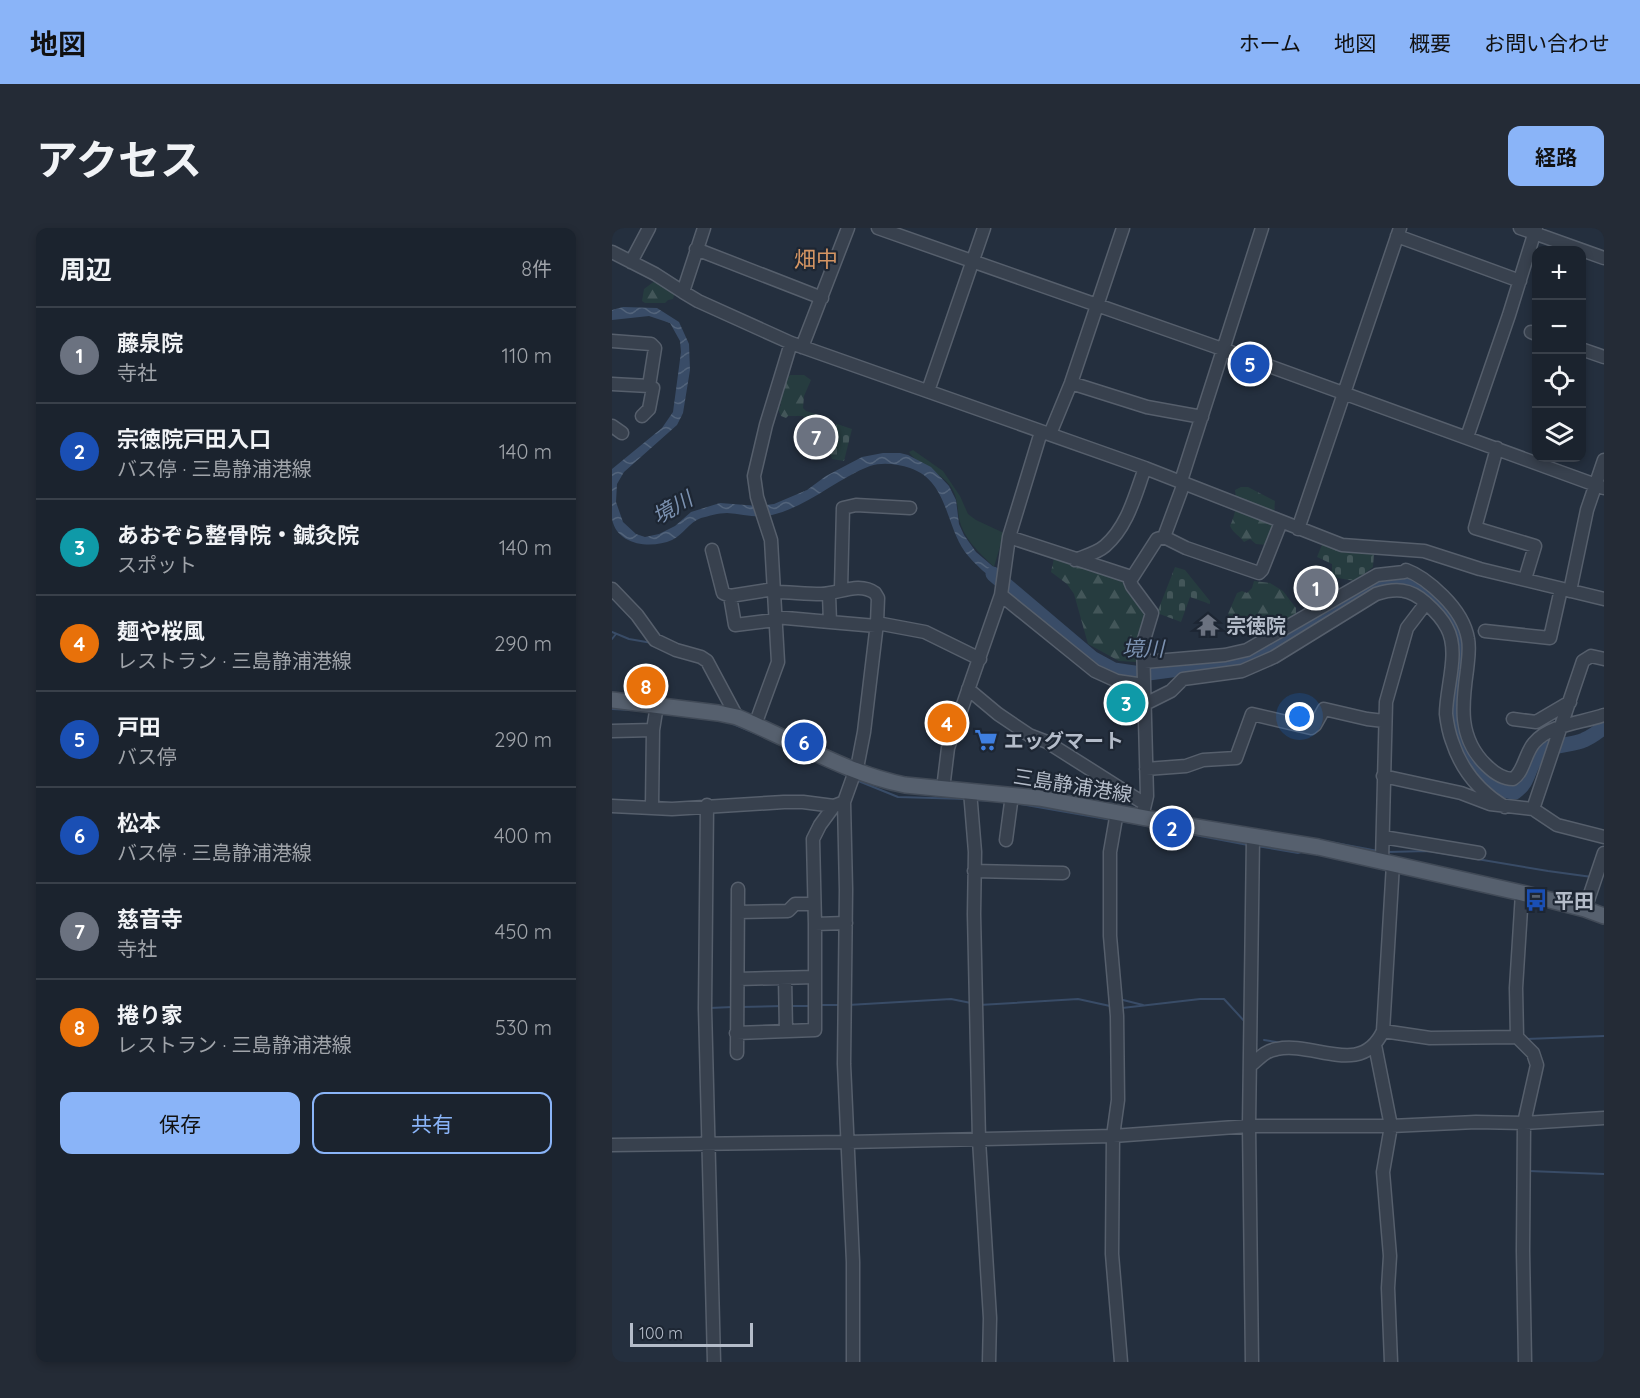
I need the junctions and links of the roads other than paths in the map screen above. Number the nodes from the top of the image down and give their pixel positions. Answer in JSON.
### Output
{"nodes":[{"id":1,"x":649,"y":228,"type":"edge"},
{"id":2,"x":704,"y":228,"type":"edge"},
{"id":3,"x":848,"y":228,"type":"edge"},
{"id":4,"x":878,"y":228,"type":"edge"},
{"id":5,"x":984,"y":228,"type":"edge"},
{"id":6,"x":1123,"y":228,"type":"edge"},
{"id":7,"x":1262,"y":228,"type":"edge"},
{"id":8,"x":1520,"y":228,"type":"edge"},
{"id":9,"x":1535,"y":230,"type":"edge"},
{"id":10,"x":1398,"y":232,"type":"edge"},
{"id":11,"x":696,"y":249,"type":"junction"},
{"id":12,"x":612,"y":252,"type":"edge"},
{"id":13,"x":1604,"y":258,"type":"edge"},
{"id":14,"x":972,"y":261,"type":"junction"},
{"id":15,"x":632,"y":262,"type":"junction"},
{"id":16,"x":1520,"y":280,"type":"junction"},
{"id":17,"x":684,"y":292,"type":"junction"},
{"id":18,"x":822,"y":298,"type":"junction"},
{"id":19,"x":1097,"y":305,"type":"junction"},
{"id":20,"x":612,"y":341,"type":"edge"},
{"id":21,"x":797,"y":345,"type":"junction"},
{"id":22,"x":1225,"y":350,"type":"junction"},
{"id":23,"x":1586,"y":351,"type":"edge"},
{"id":24,"x":1604,"y":357,"type":"edge"},
{"id":25,"x":1071,"y":383,"type":"junction"},
{"id":26,"x":612,"y":384,"type":"edge"},
{"id":27,"x":649,"y":386,"type":"junction"},
{"id":28,"x":928,"y":391,"type":"junction"},
{"id":29,"x":1344,"y":394,"type":"junction"},
{"id":30,"x":642,"y":416,"type":"dead end"},
{"id":31,"x":1202,"y":417,"type":"junction"},
{"id":32,"x":1046,"y":433,"type":"junction"},
{"id":33,"x":1467,"y":438,"type":"junction"},
{"id":34,"x":1497,"y":448,"type":"junction"},
{"id":35,"x":1604,"y":460,"type":"edge"},
{"id":36,"x":1145,"y":468,"type":"junction"},
{"id":37,"x":1183,"y":482,"type":"junction"},
{"id":38,"x":1600,"y":486,"type":"edge"},
{"id":39,"x":910,"y":508,"type":"dead end"},
{"id":40,"x":1281,"y":522,"type":"junction"},
{"id":41,"x":1298,"y":529,"type":"junction"},
{"id":42,"x":1009,"y":537,"type":"junction"},
{"id":43,"x":1164,"y":537,"type":"junction"},
{"id":44,"x":712,"y":550,"type":"dead end"},
{"id":45,"x":1075,"y":560,"type":"junction"},
{"id":46,"x":1131,"y":577,"type":"junction"},
{"id":47,"x":1525,"y":579,"type":"junction"},
{"id":48,"x":612,"y":589,"type":"edge"},
{"id":49,"x":841,"y":589,"type":"junction"},
{"id":50,"x":774,"y":590,"type":"junction"},
{"id":51,"x":1565,"y":590,"type":"junction"},
{"id":52,"x":1001,"y":592,"type":"junction"},
{"id":53,"x":829,"y":594,"type":"junction"},
{"id":54,"x":730,"y":596,"type":"junction"},
{"id":55,"x":1604,"y":599,"type":"edge"},
{"id":56,"x":1426,"y":603,"type":"junction"},
{"id":57,"x":775,"y":618,"type":"junction"},
{"id":58,"x":830,"y":622,"type":"junction"},
{"id":59,"x":877,"y":625,"type":"junction"},
{"id":60,"x":1485,"y":631,"type":"dead end"},
{"id":61,"x":980,"y":659,"type":"junction"},
{"id":62,"x":1604,"y":659,"type":"edge"},
{"id":63,"x":1186,"y":660,"type":"junction"},
{"id":64,"x":1144,"y":664,"type":"junction"},
{"id":65,"x":1183,"y":678,"type":"junction"},
{"id":66,"x":1144,"y":683,"type":"junction"},
{"id":67,"x":969,"y":688,"type":"junction"},
{"id":68,"x":612,"y":700,"type":"edge"},
{"id":69,"x":1570,"y":702,"type":"junction"},
{"id":70,"x":1145,"y":704,"type":"junction"},
{"id":71,"x":657,"y":705,"type":"junction"},
{"id":72,"x":1604,"y":715,"type":"edge"},
{"id":73,"x":737,"y":717,"type":"junction"},
{"id":74,"x":1513,"y":719,"type":"dead end"},
{"id":75,"x":1384,"y":721,"type":"junction"},
{"id":76,"x":755,"y":725,"type":"junction"},
{"id":77,"x":1561,"y":728,"type":"junction"},
{"id":78,"x":653,"y":730,"type":"junction"},
{"id":79,"x":612,"y":731,"type":"edge"},
{"id":80,"x":1146,"y":769,"type":"junction"},
{"id":81,"x":855,"y":772,"type":"junction"},
{"id":82,"x":1383,"y":776,"type":"junction"},
{"id":83,"x":943,"y":789,"type":"junction"},
{"id":84,"x":970,"y":791,"type":"junction"},
{"id":85,"x":1012,"y":795,"type":"junction"},
{"id":86,"x":839,"y":804,"type":"junction"},
{"id":87,"x":706,"y":805,"type":"junction"},
{"id":88,"x":612,"y":806,"type":"edge"},
{"id":89,"x":652,"y":807,"type":"junction"},
{"id":90,"x":1505,"y":807,"type":"junction"},
{"id":91,"x":1533,"y":809,"type":"junction"},
{"id":92,"x":1143,"y":811,"type":"junction"},
{"id":93,"x":1117,"y":812,"type":"junction"},
{"id":94,"x":1383,"y":837,"type":"junction"},
{"id":95,"x":1604,"y":837,"type":"edge"},
{"id":96,"x":1006,"y":840,"type":"dead end"},
{"id":97,"x":1252,"y":843,"type":"junction"},
{"id":98,"x":1604,"y":853,"type":"edge"},
{"id":99,"x":1479,"y":854,"type":"dead end"},
{"id":100,"x":1388,"y":863,"type":"junction"},
{"id":101,"x":974,"y":870,"type":"junction"},
{"id":102,"x":1063,"y":873,"type":"dead end"},
{"id":103,"x":738,"y":889,"type":"dead end"},
{"id":104,"x":1522,"y":893,"type":"junction"},
{"id":105,"x":814,"y":904,"type":"junction"},
{"id":106,"x":1585,"y":909,"type":"junction"},
{"id":107,"x":738,"y":912,"type":"junction"},
{"id":108,"x":1604,"y":916,"type":"edge"},
{"id":109,"x":846,"y":922,"type":"junction"},
{"id":110,"x":815,"y":924,"type":"junction"},
{"id":111,"x":815,"y":977,"type":"junction"},
{"id":112,"x":785,"y":978,"type":"junction"},
{"id":113,"x":738,"y":979,"type":"junction"},
{"id":114,"x":1383,"y":1030,"type":"junction"},
{"id":115,"x":786,"y":1031,"type":"junction"},
{"id":116,"x":736,"y":1033,"type":"junction"},
{"id":117,"x":1517,"y":1037,"type":"junction"},
{"id":118,"x":1375,"y":1045,"type":"junction"},
{"id":119,"x":737,"y":1053,"type":"dead end"},
{"id":120,"x":1250,"y":1066,"type":"junction"},
{"id":121,"x":1604,"y":1118,"type":"edge"},
{"id":122,"x":1524,"y":1123,"type":"junction"},
{"id":123,"x":1249,"y":1126,"type":"junction"},
{"id":124,"x":1390,"y":1126,"type":"junction"},
{"id":125,"x":1113,"y":1136,"type":"junction"},
{"id":126,"x":978,"y":1140,"type":"junction"},
{"id":127,"x":848,"y":1142,"type":"junction"},
{"id":128,"x":710,"y":1143,"type":"junction"},
{"id":129,"x":612,"y":1144,"type":"edge"},
{"id":130,"x":714,"y":1362,"type":"edge"},
{"id":131,"x":853,"y":1362,"type":"edge"},
{"id":132,"x":989,"y":1362,"type":"edge"},
{"id":133,"x":1121,"y":1362,"type":"edge"},
{"id":134,"x":1252,"y":1362,"type":"edge"},
{"id":135,"x":1391,"y":1362,"type":"edge"},
{"id":136,"x":1525,"y":1362,"type":"edge"}],
"edges":[{"from":1,"to":15,"type":"street"},
{"from":2,"to":11,"type":"street"},
{"from":3,"to":18,"type":"street"},
{"from":4,"to":14,"type":"street"},
{"from":5,"to":14,"type":"street"},
{"from":6,"to":19,"type":"street"},
{"from":7,"to":22,"type":"street"},
{"from":8,"to":9,"type":"street"},
{"from":9,"to":13,"type":"street"},
{"from":9,"to":16,"type":"street"},
{"from":10,"to":16,"type":"street"},
{"from":10,"to":29,"type":"street"},
{"from":11,"to":17,"type":"street"},
{"from":11,"to":18,"type":"street"},
{"from":12,"to":15,"type":"street"},
{"from":14,"to":19,"type":"street"},
{"from":14,"to":28,"type":"street"},
{"from":15,"to":17,"type":"street"},
{"from":16,"to":33,"type":"street"},
{"from":17,"to":21,"type":"street"},
{"from":18,"to":21,"type":"street"},
{"from":19,"to":22,"type":"street"},
{"from":19,"to":25,"type":"street"},
{"from":20,"to":27,"type":"street"},
{"from":21,"to":28,"type":"street"},
{"from":21,"to":50,"type":"street"},
{"from":22,"to":29,"type":"street"},
{"from":22,"to":31,"type":"street"},
{"from":23,"to":24,"type":"street"},
{"from":25,"to":31,"type":"street"},
{"from":25,"to":32,"type":"street"},
{"from":26,"to":27,"type":"street"},
{"from":27,"to":30,"type":"street"},
{"from":28,"to":32,"type":"street"},
{"from":29,"to":33,"type":"street"},
{"from":29,"to":41,"type":"street"},
{"from":31,"to":37,"type":"street"},
{"from":32,"to":36,"type":"street"},
{"from":32,"to":42,"type":"street"},
{"from":33,"to":34,"type":"street"},
{"from":34,"to":38,"type":"street"},
{"from":34,"to":47,"type":"street"},
{"from":35,"to":38,"type":"street"},
{"from":36,"to":37,"type":"street"},
{"from":36,"to":45,"type":"street"},
{"from":37,"to":40,"type":"street"},
{"from":37,"to":43,"type":"street"},
{"from":38,"to":51,"type":"street"},
{"from":39,"to":49,"type":"street"},
{"from":40,"to":41,"type":"street"},
{"from":40,"to":43,"type":"street"},
{"from":41,"to":47,"type":"street"},
{"from":42,"to":45,"type":"street"},
{"from":42,"to":52,"type":"street"},
{"from":43,"to":46,"type":"street"},
{"from":44,"to":54,"type":"street"},
{"from":45,"to":46,"type":"street"},
{"from":46,"to":64,"type":"street"},
{"from":47,"to":51,"type":"street"},
{"from":48,"to":73,"type":"street"},
{"from":49,"to":53,"type":"street"},
{"from":49,"to":59,"type":"street"},
{"from":50,"to":53,"type":"street"},
{"from":50,"to":54,"type":"street"},
{"from":50,"to":57,"type":"street"},
{"from":51,"to":55,"type":"street"},
{"from":51,"to":60,"type":"street"},
{"from":52,"to":61,"type":"street"},
{"from":52,"to":66,"type":"street"},
{"from":53,"to":58,"type":"street"},
{"from":54,"to":57,"type":"street"},
{"from":56,"to":65,"type":"street"},
{"from":56,"to":75,"type":"street"},
{"from":56,"to":90,"type":"street"},
{"from":57,"to":58,"type":"street"},
{"from":57,"to":76,"type":"street"},
{"from":58,"to":59,"type":"street"},
{"from":59,"to":61,"type":"street"},
{"from":59,"to":81,"type":"street"},
{"from":61,"to":67,"type":"street"},
{"from":62,"to":69,"type":"street"},
{"from":63,"to":64,"type":"street"},
{"from":63,"to":65,"type":"street"},
{"from":63,"to":77,"type":"street"},
{"from":64,"to":66,"type":"street"},
{"from":65,"to":70,"type":"street"},
{"from":66,"to":70,"type":"street"},
{"from":67,"to":83,"type":"street"},
{"from":67,"to":92,"type":"street"},
{"from":68,"to":71,"type":"main road","name":"三島静浦港線"},
{"from":69,"to":74,"type":"street"},
{"from":69,"to":77,"type":"street"},
{"from":70,"to":80,"type":"street"},
{"from":71,"to":73,"type":"main road","name":"三島静浦港線"},
{"from":71,"to":78,"type":"street"},
{"from":72,"to":77,"type":"street"},
{"from":73,"to":76,"type":"main road","name":"三島静浦港線"},
{"from":75,"to":80,"type":"street"},
{"from":75,"to":82,"type":"street"},
{"from":76,"to":81,"type":"main road","name":"三島静浦港線"},
{"from":77,"to":91,"type":"street"},
{"from":78,"to":79,"type":"street"},
{"from":78,"to":89,"type":"street"},
{"from":80,"to":92,"type":"street"},
{"from":81,"to":83,"type":"main road","name":"三島静浦港線"},
{"from":81,"to":86,"type":"street"},
{"from":82,"to":90,"type":"street"},
{"from":82,"to":94,"type":"street"},
{"from":83,"to":84,"type":"main road","name":"三島静浦港線"},
{"from":84,"to":85,"type":"main road","name":"三島静浦港線"},
{"from":84,"to":101,"type":"street"},
{"from":85,"to":93,"type":"main road","name":"三島静浦港線"},
{"from":85,"to":96,"type":"street"},
{"from":86,"to":87,"type":"street"},
{"from":86,"to":105,"type":"street"},
{"from":86,"to":109,"type":"street"},
{"from":87,"to":89,"type":"street"},
{"from":87,"to":128,"type":"street"},
{"from":88,"to":89,"type":"street"},
{"from":90,"to":91,"type":"street"},
{"from":91,"to":95,"type":"street"},
{"from":92,"to":93,"type":"main road","name":"三島静浦港線"},
{"from":92,"to":97,"type":"main road","name":"三島静浦港線"},
{"from":93,"to":125,"type":"street"},
{"from":94,"to":99,"type":"street"},
{"from":94,"to":100,"type":"street"},
{"from":97,"to":100,"type":"main road","name":"三島静浦港線"},
{"from":97,"to":120,"type":"street"},
{"from":98,"to":106,"type":"street"},
{"from":100,"to":104,"type":"main road","name":"三島静浦港線"},
{"from":100,"to":114,"type":"street"},
{"from":101,"to":102,"type":"street"},
{"from":101,"to":126,"type":"street"},
{"from":103,"to":107,"type":"street"},
{"from":104,"to":106,"type":"main road","name":"三島静浦港線"},
{"from":104,"to":117,"type":"street"},
{"from":105,"to":107,"type":"street"},
{"from":105,"to":110,"type":"street"},
{"from":106,"to":108,"type":"main road","name":"三島静浦港線"},
{"from":107,"to":113,"type":"street"},
{"from":109,"to":110,"type":"street"},
{"from":109,"to":127,"type":"street"},
{"from":110,"to":111,"type":"street"},
{"from":111,"to":112,"type":"street"},
{"from":111,"to":115,"type":"street"},
{"from":112,"to":113,"type":"street"},
{"from":112,"to":115,"type":"street"},
{"from":113,"to":116,"type":"street"},
{"from":114,"to":117,"type":"street"},
{"from":114,"to":118,"type":"street"},
{"from":115,"to":116,"type":"street"},
{"from":116,"to":119,"type":"street"},
{"from":117,"to":122,"type":"street"},
{"from":118,"to":120,"type":"street"},
{"from":118,"to":124,"type":"street"},
{"from":120,"to":123,"type":"street"},
{"from":121,"to":122,"type":"street"},
{"from":122,"to":124,"type":"street"},
{"from":122,"to":136,"type":"street"},
{"from":123,"to":124,"type":"street"},
{"from":123,"to":125,"type":"street"},
{"from":123,"to":134,"type":"street"},
{"from":124,"to":135,"type":"street"},
{"from":125,"to":126,"type":"street"},
{"from":125,"to":133,"type":"street"},
{"from":126,"to":127,"type":"street"},
{"from":126,"to":132,"type":"street"},
{"from":127,"to":128,"type":"street"},
{"from":127,"to":131,"type":"street"},
{"from":128,"to":129,"type":"street"},
{"from":128,"to":130,"type":"street"}]}
